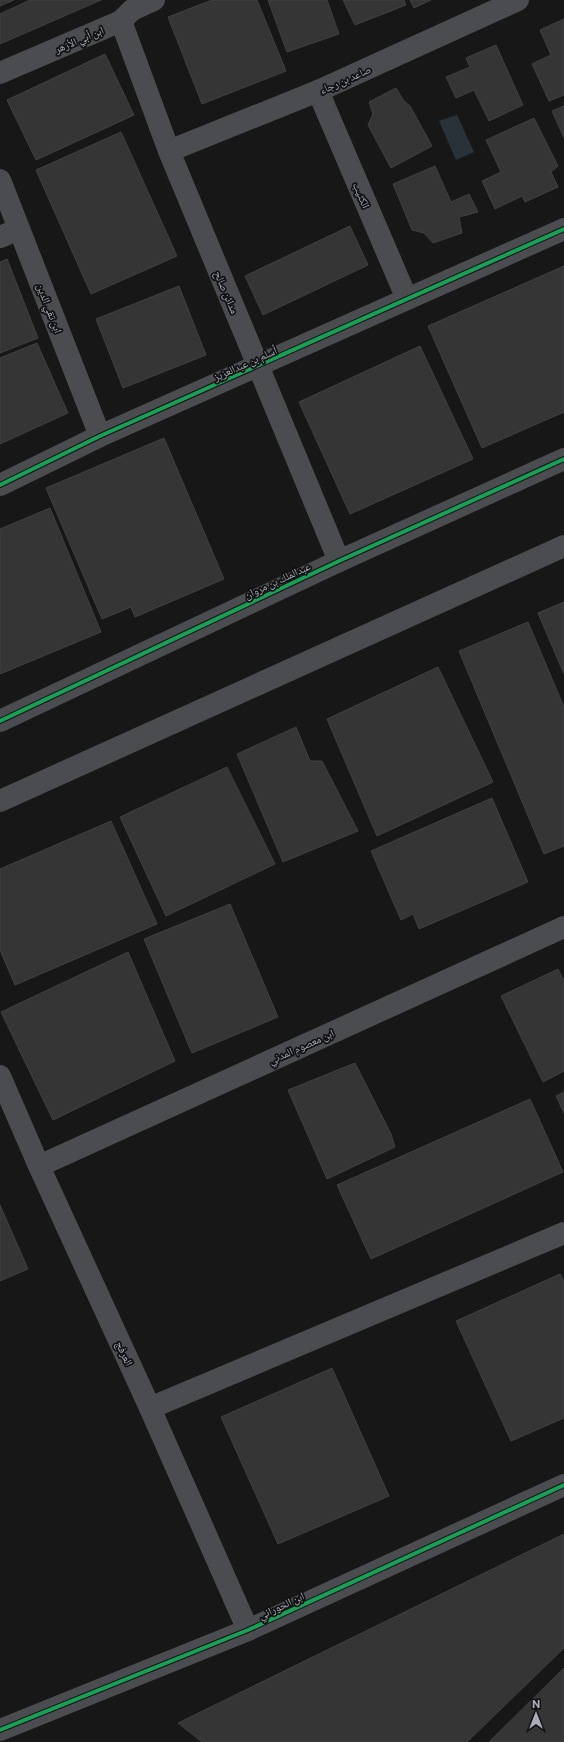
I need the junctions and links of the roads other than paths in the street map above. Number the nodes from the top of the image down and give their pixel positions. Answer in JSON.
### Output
{"nodes":[{"id":1,"x":154,"y":0,"type":"edge"},
{"id":2,"x":518,"y":0,"type":"edge"},
{"id":3,"x":127,"y":10,"type":"edge"},
{"id":4,"x":0,"y":73,"type":"edge"},
{"id":5,"x":318,"y":91,"type":"junction"},
{"id":6,"x":168,"y":151,"type":"junction"},
{"id":7,"x":0,"y":180,"type":"edge"},
{"id":8,"x":564,"y":229,"type":"edge"},
{"id":9,"x":9,"y":233,"type":"edge"},
{"id":10,"x":407,"y":299,"type":"junction"},
{"id":11,"x":258,"y":367,"type":"junction"},
{"id":12,"x":100,"y":436,"type":"junction"},
{"id":13,"x":564,"y":459,"type":"edge"},
{"id":14,"x":0,"y":484,"type":"edge"},
{"id":15,"x":564,"y":546,"type":"edge"},
{"id":16,"x":339,"y":560,"type":"junction"},
{"id":17,"x":0,"y":721,"type":"edge"},
{"id":18,"x":0,"y":801,"type":"edge"},
{"id":19,"x":564,"y":927,"type":"edge"},
{"id":20,"x":0,"y":1076,"type":"edge"},
{"id":21,"x":38,"y":1166,"type":"junction"},
{"id":22,"x":564,"y":1233,"type":"edge"},
{"id":23,"x":150,"y":1408,"type":"junction"},
{"id":24,"x":564,"y":1485,"type":"edge"},
{"id":25,"x":248,"y":1630,"type":"junction"},
{"id":26,"x":0,"y":1730,"type":"edge"}],
"edges":[{"from":1,"to":3,"type":"street","name":"ابن أبي الأزهر"},
{"from":2,"to":5,"type":"street","name":"صاعد بن رجاء"},
{"from":3,"to":4,"type":"street","name":"ابن أبي الأزهر"},
{"from":3,"to":6,"type":"street","name":"مدائن صالح"},
{"from":5,"to":6,"type":"street","name":"صاعد بن رجاء"},
{"from":5,"to":10,"type":"street","name":"الكثيب"},
{"from":6,"to":11,"type":"street","name":"مدائن صالح"},
{"from":7,"to":9,"type":"street","name":"ابن تقي الدين"},
{"from":8,"to":10,"type":"street","name":"أسلم بن عبدالعزيز"},
{"from":9,"to":12,"type":"street","name":"ابن تقي الدين"},
{"from":10,"to":11,"type":"street","name":"أسلم بن عبدالعزيز"},
{"from":11,"to":12,"type":"street","name":"أسلم بن عبدالعزيز"},
{"from":11,"to":16,"type":"street","name":"مدائن صالح"},
{"from":12,"to":14,"type":"street","name":"أسلم بن عبدالعزيز"},
{"from":13,"to":16,"type":"street","name":"عبدالملك بن مروان"},
{"from":15,"to":18,"type":"street"},
{"from":16,"to":17,"type":"street","name":"عبدالملك بن مروان"},
{"from":19,"to":21,"type":"street","name":"ابن معصوم المدني"},
{"from":20,"to":21,"type":"street","name":"العرفج"},
{"from":21,"to":23,"type":"street","name":"العرفج"},
{"from":22,"to":23,"type":"street"},
{"from":23,"to":25,"type":"street","name":"العرفج"},
{"from":24,"to":25,"type":"street","name":"ابن الحوراني"},
{"from":25,"to":26,"type":"street","name":"ابن الحوراني"}]}
